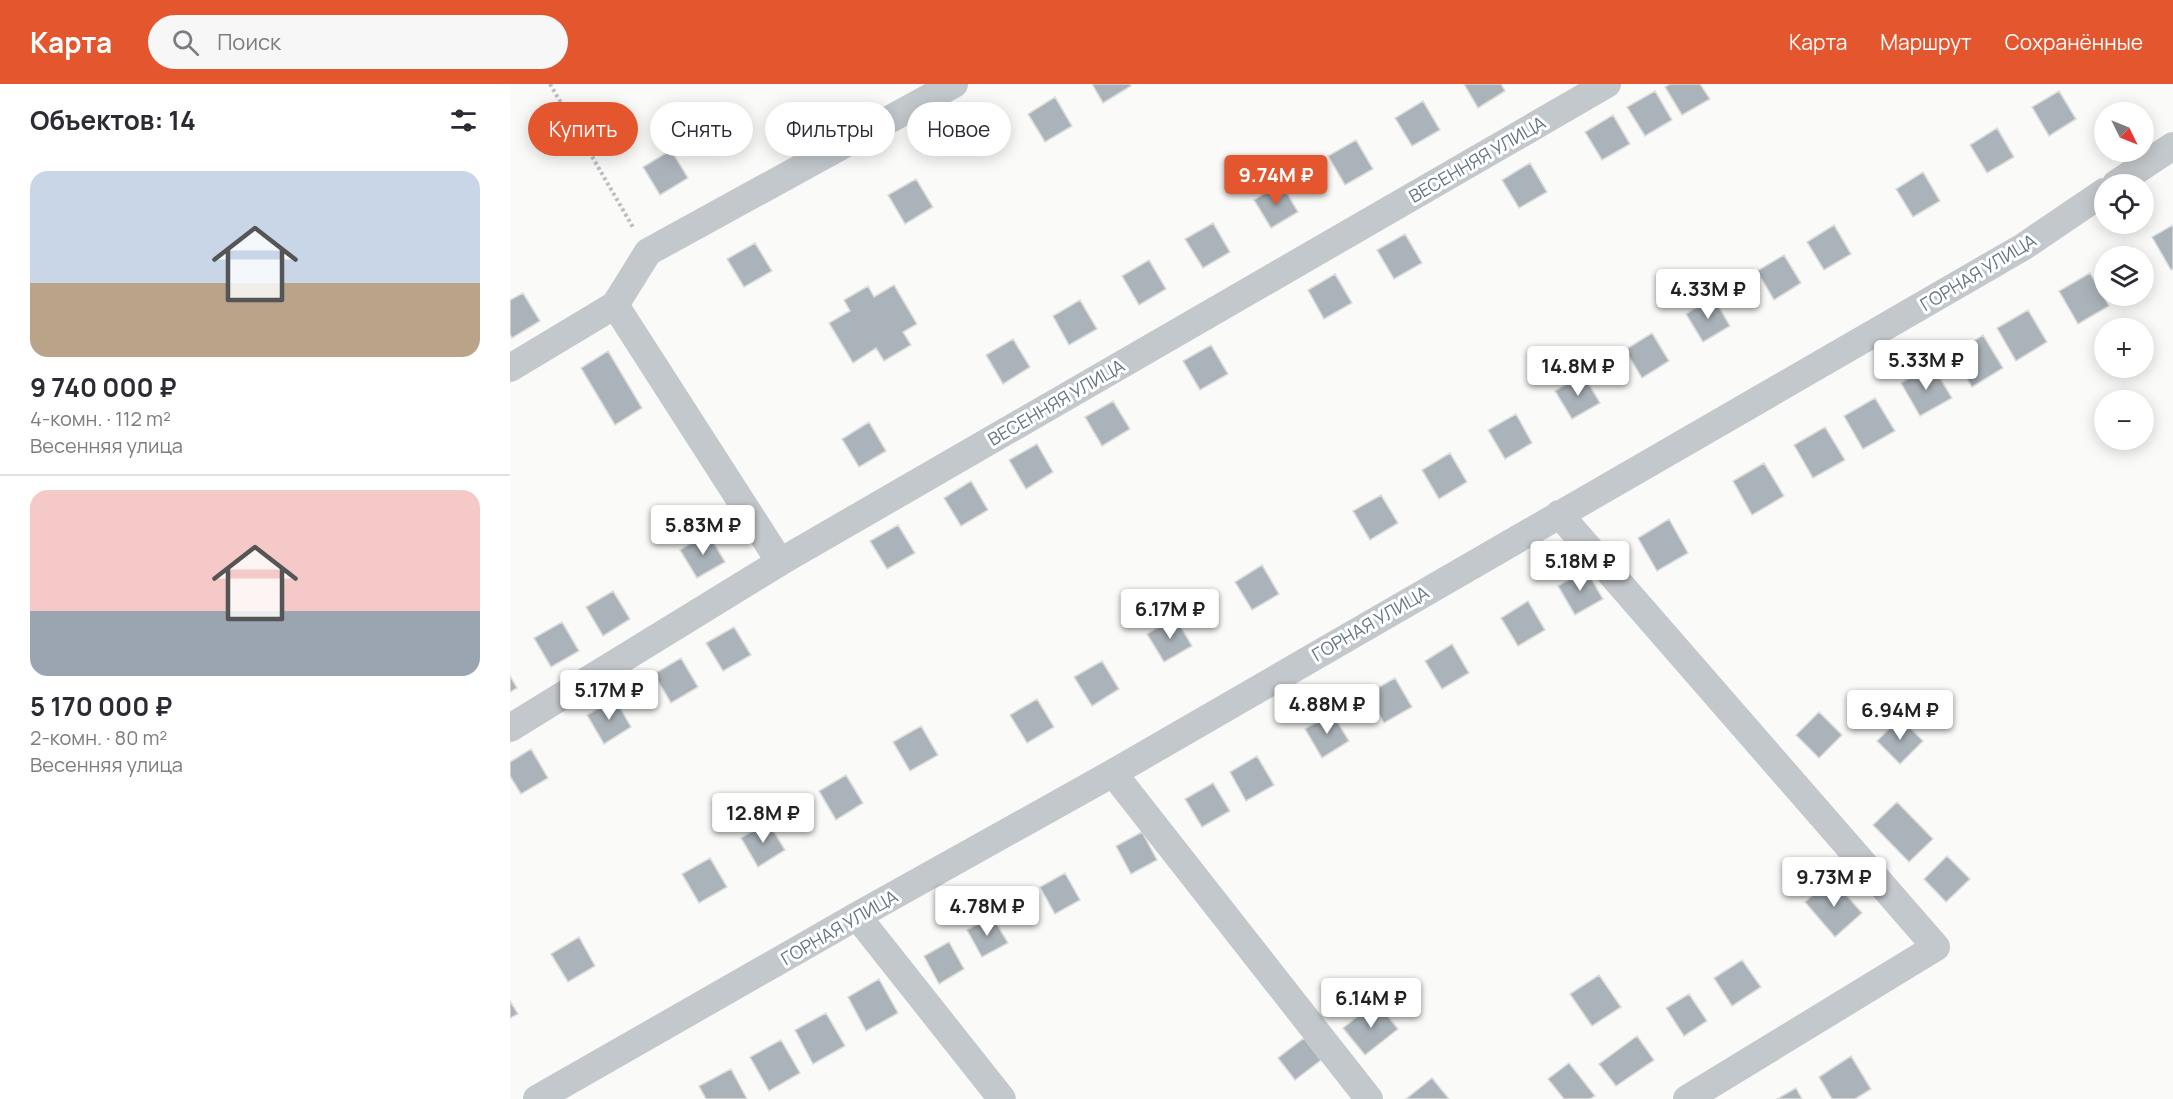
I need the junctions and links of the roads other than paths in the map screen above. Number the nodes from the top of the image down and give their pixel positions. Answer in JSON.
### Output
{"nodes":[{"id":1,"x":954,"y":84,"type":"edge"},
{"id":2,"x":1607,"y":84,"type":"edge"},
{"id":3,"x":2173,"y":146,"type":"edge"},
{"id":4,"x":2131,"y":174,"type":"edge"},
{"id":5,"x":2094,"y":199,"type":"edge"},
{"id":6,"x":615,"y":305,"type":"junction"},
{"id":7,"x":510,"y":368,"type":"edge"},
{"id":8,"x":1559,"y":514,"type":"junction"},
{"id":9,"x":780,"y":562,"type":"junction"},
{"id":10,"x":510,"y":728,"type":"edge"},
{"id":11,"x":1113,"y":773,"type":"junction"},
{"id":12,"x":857,"y":916,"type":"junction"},
{"id":13,"x":537,"y":1099,"type":"edge"},
{"id":14,"x":1002,"y":1099,"type":"edge"},
{"id":15,"x":1369,"y":1099,"type":"edge"},
{"id":16,"x":1687,"y":1099,"type":"edge"}],
"edges":[{"from":1,"to":6,"type":"street"},
{"from":2,"to":9,"type":"street","name":"ВЕСЕННЯЯ УЛИЦА"},
{"from":3,"to":4,"type":"street"},
{"from":5,"to":8,"type":"street","name":"ГОРНАЯ УЛИЦА"},
{"from":6,"to":7,"type":"street"},
{"from":6,"to":9,"type":"street"},
{"from":8,"to":11,"type":"street","name":"ГОРНАЯ УЛИЦА"},
{"from":8,"to":16,"type":"street"},
{"from":9,"to":10,"type":"street","name":"ВЕСЕННЯЯ УЛИЦА"},
{"from":11,"to":12,"type":"street","name":"ГОРНАЯ УЛИЦА"},
{"from":11,"to":15,"type":"street"},
{"from":12,"to":13,"type":"street","name":"ГОРНАЯ УЛИЦА"},
{"from":12,"to":14,"type":"street"}]}
